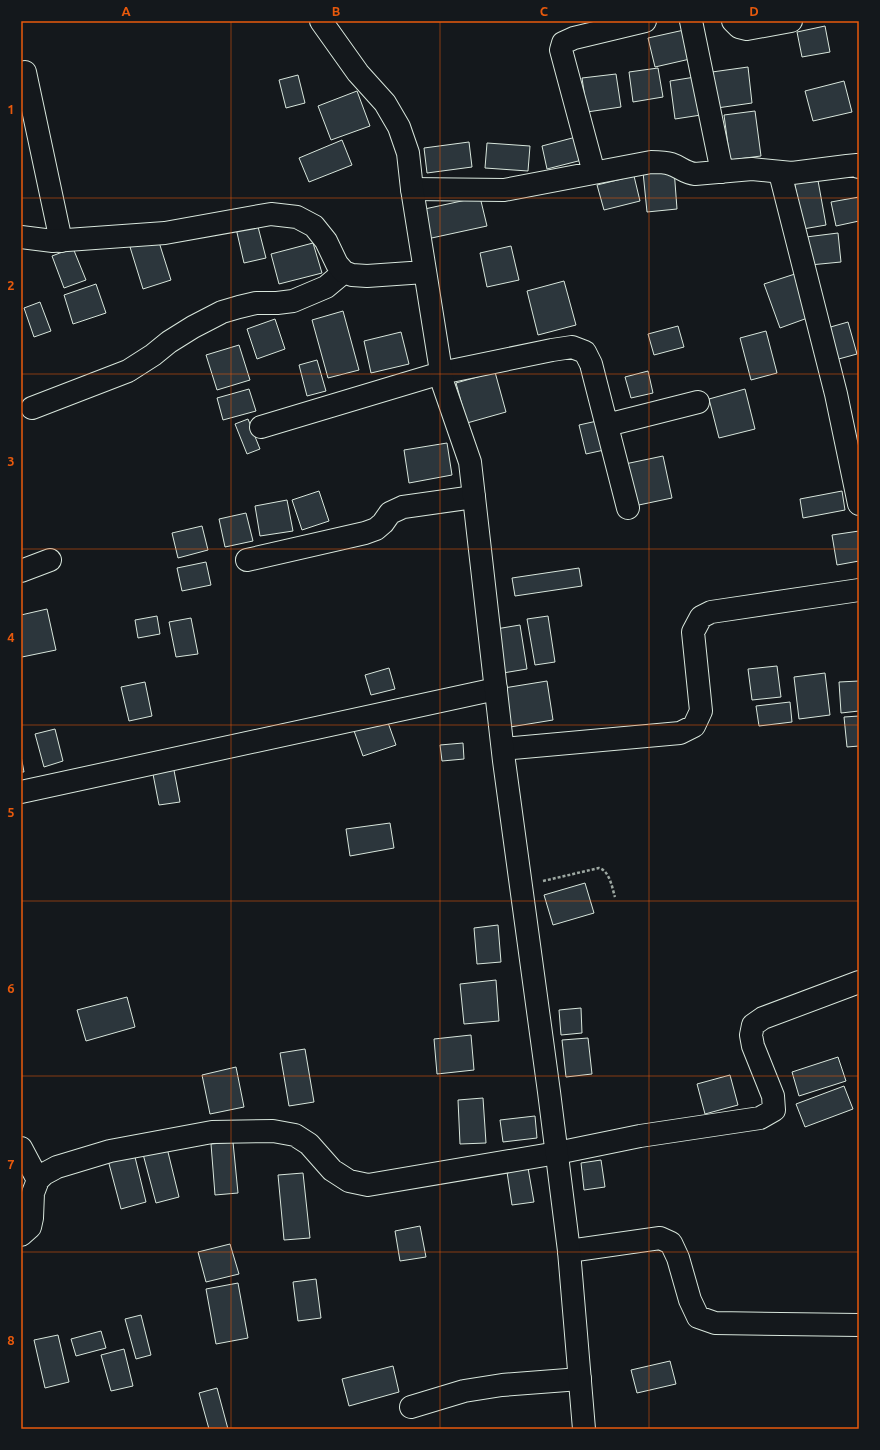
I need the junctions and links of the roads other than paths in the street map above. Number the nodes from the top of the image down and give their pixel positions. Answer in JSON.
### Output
{"nodes":[{"id":1,"x":321,"y":21,"type":"edge"},
{"id":2,"x":645,"y":21,"type":"edge"},
{"id":3,"x":691,"y":21,"type":"edge"},
{"id":4,"x":732,"y":21,"type":"edge"},
{"id":5,"x":791,"y":21,"type":"edge"},
{"id":6,"x":25,"y":72,"type":"dead end"},
{"id":7,"x":859,"y":167,"type":"edge"},
{"id":8,"x":722,"y":172,"type":"junction"},
{"id":9,"x":594,"y":173,"type":"junction"},
{"id":10,"x":780,"y":173,"type":"junction"},
{"id":11,"x":412,"y":189,"type":"junction"},
{"id":12,"x":21,"y":238,"type":"edge"},
{"id":13,"x":61,"y":241,"type":"junction"},
{"id":14,"x":344,"y":272,"type":"junction"},
{"id":15,"x":425,"y":272,"type":"junction"},
{"id":16,"x":441,"y":373,"type":"junction"},
{"id":17,"x":698,"y":402,"type":"dead end"},
{"id":18,"x":32,"y":408,"type":"dead end"},
{"id":19,"x":607,"y":425,"type":"junction"},
{"id":20,"x":261,"y":427,"type":"dead end"},
{"id":21,"x":474,"y":497,"type":"junction"},
{"id":22,"x":859,"y":504,"type":"edge"},
{"id":23,"x":628,"y":508,"type":"dead end"},
{"id":24,"x":50,"y":560,"type":"dead end"},
{"id":25,"x":247,"y":560,"type":"dead end"},
{"id":26,"x":21,"y":571,"type":"edge"},
{"id":27,"x":859,"y":590,"type":"edge"},
{"id":28,"x":496,"y":689,"type":"junction"},
{"id":29,"x":503,"y":749,"type":"junction"},
{"id":30,"x":21,"y":792,"type":"edge"},
{"id":31,"x":859,"y":982,"type":"edge"},
{"id":32,"x":21,"y":1148,"type":"edge"},
{"id":33,"x":557,"y":1153,"type":"junction"},
{"id":34,"x":38,"y":1180,"type":"junction"},
{"id":35,"x":21,"y":1236,"type":"edge"},
{"id":36,"x":569,"y":1251,"type":"junction"},
{"id":37,"x":859,"y":1325,"type":"edge"},
{"id":38,"x":580,"y":1379,"type":"junction"},
{"id":39,"x":411,"y":1407,"type":"dead end"},
{"id":40,"x":584,"y":1429,"type":"edge"}],
"edges":[{"from":1,"to":11,"type":"street"},
{"from":2,"to":9,"type":"street"},
{"from":3,"to":8,"type":"street"},
{"from":4,"to":5,"type":"street"},
{"from":6,"to":13,"type":"street"},
{"from":7,"to":10,"type":"street"},
{"from":8,"to":9,"type":"street"},
{"from":8,"to":10,"type":"street"},
{"from":9,"to":11,"type":"street"},
{"from":10,"to":22,"type":"street"},
{"from":11,"to":15,"type":"street"},
{"from":12,"to":13,"type":"street"},
{"from":13,"to":14,"type":"street"},
{"from":14,"to":15,"type":"street"},
{"from":14,"to":18,"type":"street"},
{"from":15,"to":16,"type":"street"},
{"from":16,"to":19,"type":"street"},
{"from":16,"to":20,"type":"street"},
{"from":16,"to":21,"type":"street"},
{"from":17,"to":19,"type":"street"},
{"from":19,"to":23,"type":"street"},
{"from":21,"to":25,"type":"street"},
{"from":21,"to":28,"type":"street"},
{"from":24,"to":26,"type":"street"},
{"from":27,"to":29,"type":"street"},
{"from":28,"to":29,"type":"street"},
{"from":28,"to":30,"type":"street"},
{"from":29,"to":33,"type":"street"},
{"from":31,"to":33,"type":"street"},
{"from":32,"to":34,"type":"street"},
{"from":33,"to":34,"type":"street"},
{"from":33,"to":36,"type":"street"},
{"from":34,"to":35,"type":"street"},
{"from":36,"to":37,"type":"street"},
{"from":36,"to":38,"type":"street"},
{"from":38,"to":39,"type":"street"},
{"from":38,"to":40,"type":"street"}]}
